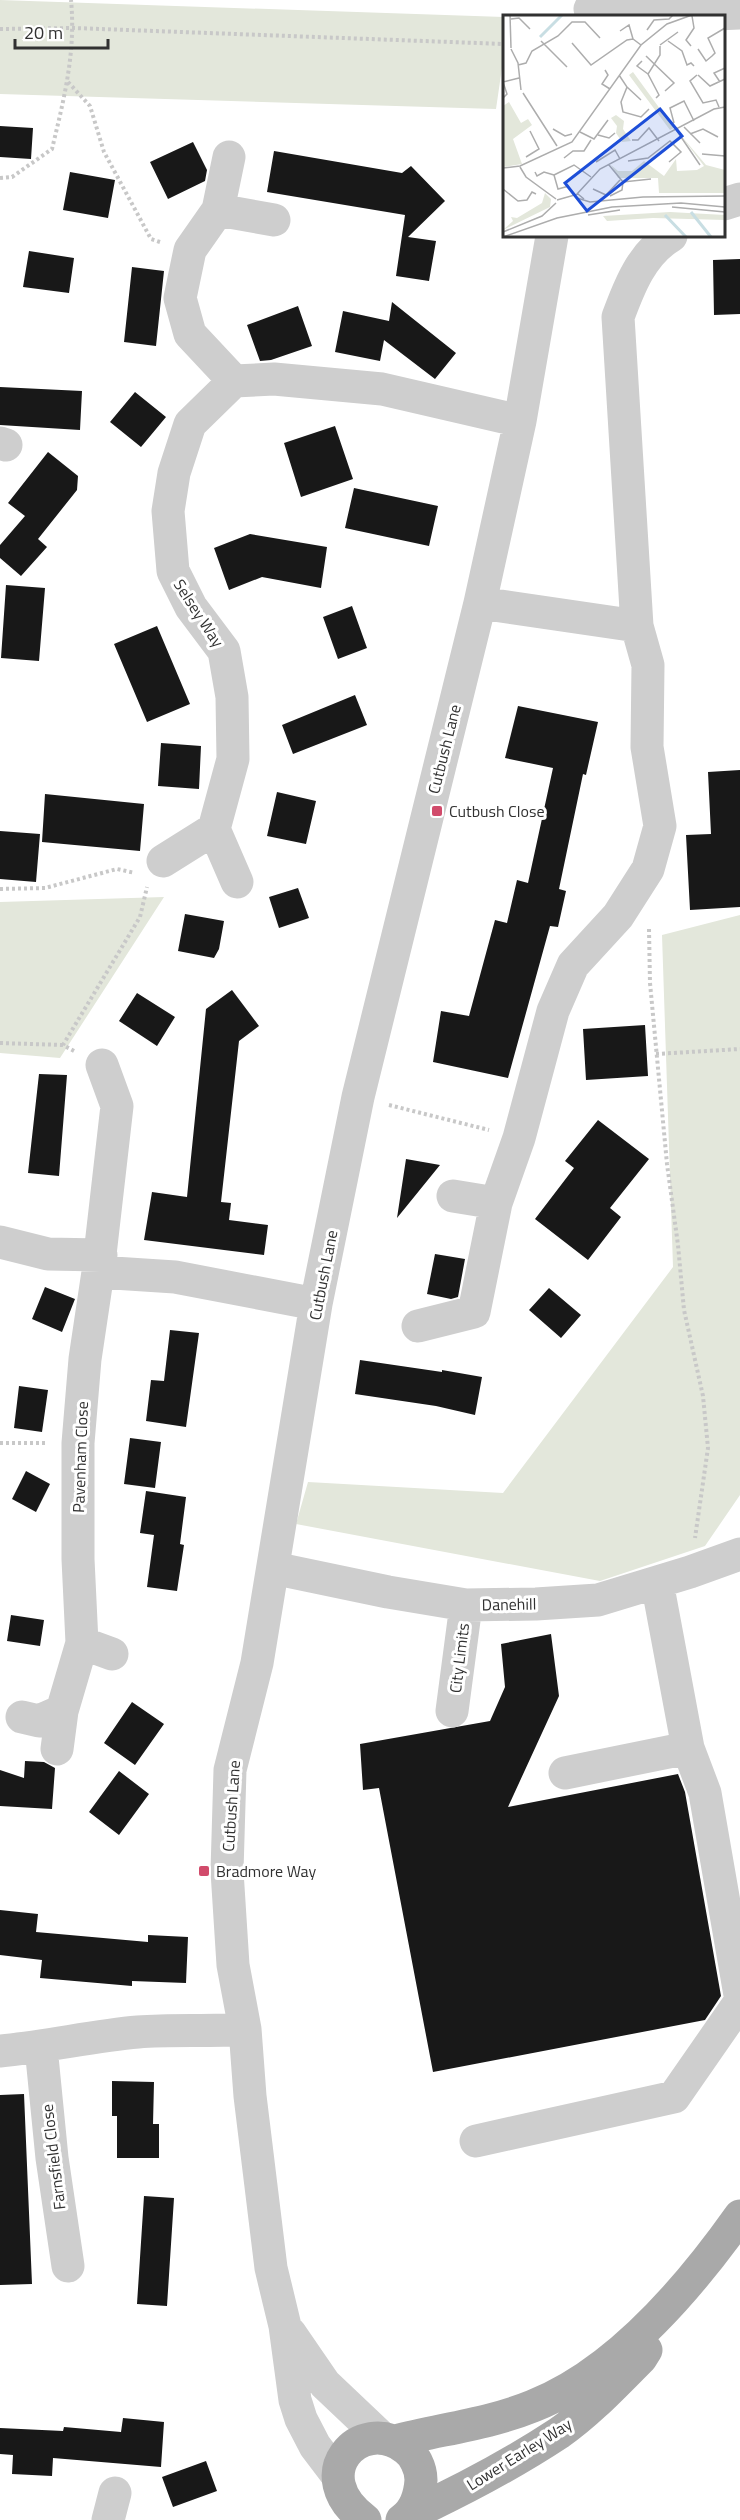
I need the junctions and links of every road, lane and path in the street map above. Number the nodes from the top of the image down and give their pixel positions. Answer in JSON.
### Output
{"nodes":[{"id":1,"x":71,"y":0,"type":"edge"},
{"id":2,"x":590,"y":8,"type":"edge"},
{"id":3,"x":740,"y":13,"type":"edge"},
{"id":4,"x":660,"y":15,"type":"edge"},
{"id":5,"x":693,"y":15,"type":"edge"},
{"id":6,"x":74,"y":28,"type":"junction"},
{"id":7,"x":0,"y":29,"type":"edge"},
{"id":8,"x":503,"y":44,"type":"edge"},
{"id":9,"x":68,"y":82,"type":"junction"},
{"id":10,"x":229,"y":158,"type":"dead end"},
{"id":11,"x":0,"y":178,"type":"edge"},
{"id":12,"x":740,"y":199,"type":"edge"},
{"id":13,"x":725,"y":203,"type":"edge"},
{"id":14,"x":218,"y":210,"type":"junction"},
{"id":15,"x":274,"y":220,"type":"dead end"},
{"id":16,"x":552,"y":237,"type":"edge"},
{"id":17,"x":667,"y":238,"type":"edge"},
{"id":18,"x":190,"y":250,"type":"junction"},
{"id":19,"x":234,"y":381,"type":"junction"},
{"id":20,"x":520,"y":421,"type":"junction"},
{"id":21,"x":480,"y":603,"type":"junction"},
{"id":22,"x":637,"y":626,"type":"junction"},
{"id":23,"x":214,"y":830,"type":"junction"},
{"id":24,"x":156,"y":869,"type":"junction"},
{"id":25,"x":237,"y":882,"type":"dead end"},
{"id":26,"x":0,"y":889,"type":"edge"},
{"id":27,"x":649,"y":926,"type":"dead end"},
{"id":28,"x":0,"y":1044,"type":"edge"},
{"id":29,"x":63,"y":1045,"type":"junction"},
{"id":30,"x":740,"y":1049,"type":"edge"},
{"id":31,"x":656,"y":1054,"type":"junction"},
{"id":32,"x":102,"y":1065,"type":"joint"},
{"id":33,"x":358,"y":1097,"type":"junction"},
{"id":34,"x":519,"y":1138,"type":"junction"},
{"id":35,"x":453,"y":1196,"type":"dead end"},
{"id":36,"x":496,"y":1203,"type":"junction"},
{"id":37,"x":0,"y":1242,"type":"edge"},
{"id":38,"x":99,"y":1264,"type":"junction"},
{"id":39,"x":316,"y":1304,"type":"junction"},
{"id":40,"x":418,"y":1326,"type":"dead end"},
{"id":41,"x":0,"y":1443,"type":"edge"},
{"id":42,"x":78,"y":1443,"type":"junction"},
{"id":43,"x":740,"y":1555,"type":"edge"},
{"id":44,"x":273,"y":1568,"type":"junction"},
{"id":45,"x":690,"y":1572,"type":"junction"},
{"id":46,"x":657,"y":1582,"type":"junction"},
{"id":47,"x":466,"y":1605,"type":"junction"},
{"id":48,"x":82,"y":1643,"type":"junction"},
{"id":49,"x":112,"y":1654,"type":"dead end"},
{"id":50,"x":62,"y":1711,"type":"junction"},
{"id":51,"x":452,"y":1711,"type":"dead end"},
{"id":52,"x":22,"y":1717,"type":"dead end"},
{"id":53,"x":688,"y":1748,"type":"junction"},
{"id":54,"x":57,"y":1749,"type":"dead end"},
{"id":55,"x":565,"y":1773,"type":"dead end"},
{"id":56,"x":740,"y":1995,"type":"edge"},
{"id":57,"x":740,"y":2002,"type":"edge"},
{"id":58,"x":245,"y":2029,"type":"junction"},
{"id":59,"x":41,"y":2047,"type":"junction"},
{"id":60,"x":0,"y":2051,"type":"edge"},
{"id":61,"x":477,"y":2141,"type":"dead end"},
{"id":62,"x":740,"y":2216,"type":"edge"},
{"id":63,"x":68,"y":2266,"type":"dead end"},
{"id":64,"x":681,"y":2292,"type":"junction"},
{"id":65,"x":285,"y":2326,"type":"junction"},
{"id":66,"x":389,"y":2440,"type":"junction"},
{"id":67,"x":338,"y":2496,"type":"edge"},
{"id":68,"x":406,"y":2517,"type":"edge"},
{"id":69,"x":365,"y":2520,"type":"edge"}],
"edges":[{"from":1,"to":6,"type":"path"},
{"from":2,"to":4,"type":"street"},
{"from":3,"to":5,"type":"street"},
{"from":6,"to":7,"type":"path"},
{"from":6,"to":8,"type":"path"},
{"from":6,"to":9,"type":"path"},
{"from":9,"to":11,"type":"path"},
{"from":9,"to":18,"type":"path"},
{"from":10,"to":14,"type":"street"},
{"from":12,"to":13,"type":"street"},
{"from":14,"to":15,"type":"street"},
{"from":14,"to":18,"type":"street"},
{"from":16,"to":20,"type":"street","name":"Cutbush Lane"},
{"from":17,"to":22,"type":"street"},
{"from":18,"to":19,"type":"street"},
{"from":19,"to":20,"type":"street"},
{"from":19,"to":23,"type":"street","name":"Selsey Way"},
{"from":20,"to":21,"type":"street","name":"Cutbush Lane"},
{"from":21,"to":22,"type":"street"},
{"from":21,"to":33,"type":"street","name":"Cutbush Lane"},
{"from":22,"to":34,"type":"street"},
{"from":23,"to":24,"type":"street"},
{"from":23,"to":25,"type":"street"},
{"from":24,"to":26,"type":"path"},
{"from":24,"to":29,"type":"path"},
{"from":27,"to":31,"type":"path"},
{"from":28,"to":29,"type":"path"},
{"from":29,"to":32,"type":"path"},
{"from":30,"to":31,"type":"path"},
{"from":31,"to":45,"type":"path"},
{"from":32,"to":38,"type":"street","name":"Pavenham Close"},
{"from":33,"to":34,"type":"path"},
{"from":33,"to":39,"type":"street","name":"Cutbush Lane"},
{"from":34,"to":36,"type":"street"},
{"from":35,"to":36,"type":"street"},
{"from":36,"to":40,"type":"street"},
{"from":37,"to":38,"type":"street"},
{"from":38,"to":39,"type":"street"},
{"from":38,"to":42,"type":"street","name":"Pavenham Close"},
{"from":39,"to":44,"type":"street","name":"Cutbush Lane"},
{"from":41,"to":42,"type":"path"},
{"from":42,"to":48,"type":"street","name":"Pavenham Close"},
{"from":43,"to":45,"type":"street","name":"Danehill"},
{"from":44,"to":47,"type":"street","name":"Danehill"},
{"from":44,"to":58,"type":"street","name":"Cutbush Lane"},
{"from":45,"to":46,"type":"street","name":"Danehill"},
{"from":46,"to":47,"type":"street","name":"Danehill"},
{"from":46,"to":53,"type":"street"},
{"from":47,"to":51,"type":"street","name":"City Limits"},
{"from":48,"to":49,"type":"street"},
{"from":48,"to":50,"type":"street","name":"Pavenham Close"},
{"from":50,"to":52,"type":"street"},
{"from":50,"to":54,"type":"street","name":"Pavenham Close"},
{"from":53,"to":55,"type":"street"},
{"from":53,"to":56,"type":"street"},
{"from":57,"to":61,"type":"street"},
{"from":58,"to":59,"type":"street"},
{"from":58,"to":65,"type":"street","name":"Cutbush Lane"},
{"from":59,"to":60,"type":"street"},
{"from":59,"to":63,"type":"street","name":"Farnsfield Close"},
{"from":62,"to":64,"type":"main road","name":"Lower Earley Way"},
{"from":64,"to":66,"type":"main road","name":"Lower Earley Way"},
{"from":64,"to":68,"type":"main road","name":"Lower Earley Way"},
{"from":65,"to":66,"type":"street","name":"Cutbush Lane"},
{"from":65,"to":67,"type":"street","name":"Cutbush Lane"},
{"from":66,"to":67,"type":"main road","name":"Lower Earley Way"},
{"from":66,"to":68,"type":"main road"},
{"from":67,"to":69,"type":"main road"}]}
